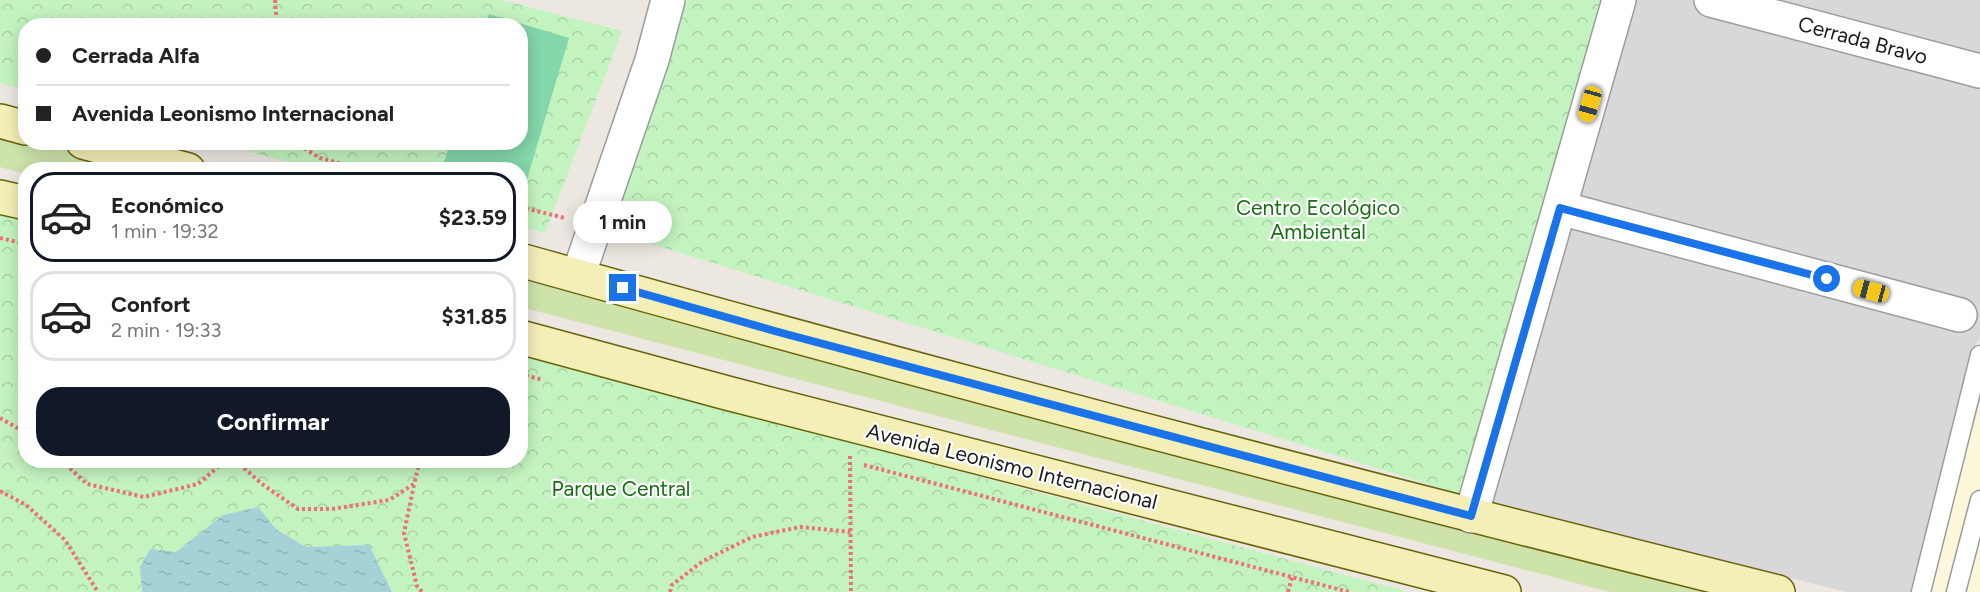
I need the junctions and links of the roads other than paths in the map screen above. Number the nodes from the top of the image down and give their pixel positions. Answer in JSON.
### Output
{"nodes":[{"id":1,"x":668,"y":0,"type":"edge"},
{"id":2,"x":1619,"y":0,"type":"edge"},
{"id":3,"x":1711,"y":0,"type":"edge"},
{"id":4,"x":1980,"y":71,"type":"edge"},
{"id":5,"x":0,"y":121,"type":"edge"},
{"id":6,"x":18,"y":126,"type":"edge"},
{"id":7,"x":113,"y":150,"type":"edge"},
{"id":8,"x":158,"y":162,"type":"edge"},
{"id":9,"x":0,"y":196,"type":"edge"},
{"id":10,"x":18,"y":201,"type":"edge"},
{"id":11,"x":1560,"y":208,"type":"junction"},
{"id":12,"x":528,"y":262,"type":"edge"},
{"id":13,"x":578,"y":276,"type":"junction"},
{"id":14,"x":1960,"y":315,"type":"dead end"},
{"id":15,"x":528,"y":339,"type":"edge"},
{"id":16,"x":1980,"y":355,"type":"edge"},
{"id":17,"x":1980,"y":500,"type":"edge"},
{"id":18,"x":1471,"y":516,"type":"junction"},
{"id":19,"x":1504,"y":592,"type":"edge"},
{"id":20,"x":1778,"y":592,"type":"edge"},
{"id":21,"x":1921,"y":592,"type":"edge"},
{"id":22,"x":1956,"y":592,"type":"edge"}],
"edges":[{"from":1,"to":13,"type":"street"},
{"from":2,"to":11,"type":"street"},
{"from":3,"to":4,"type":"street","name":"Cerrada Bravo"},
{"from":5,"to":6,"type":"street"},
{"from":7,"to":8,"type":"street"},
{"from":9,"to":10,"type":"street"},
{"from":11,"to":14,"type":"street"},
{"from":11,"to":18,"type":"street"},
{"from":12,"to":13,"type":"street"},
{"from":13,"to":18,"type":"street"},
{"from":15,"to":19,"type":"street","name":"Avenida Leonismo Internacional"},
{"from":16,"to":21,"type":"lane"},
{"from":17,"to":22,"type":"lane"},
{"from":18,"to":20,"type":"street"}]}
